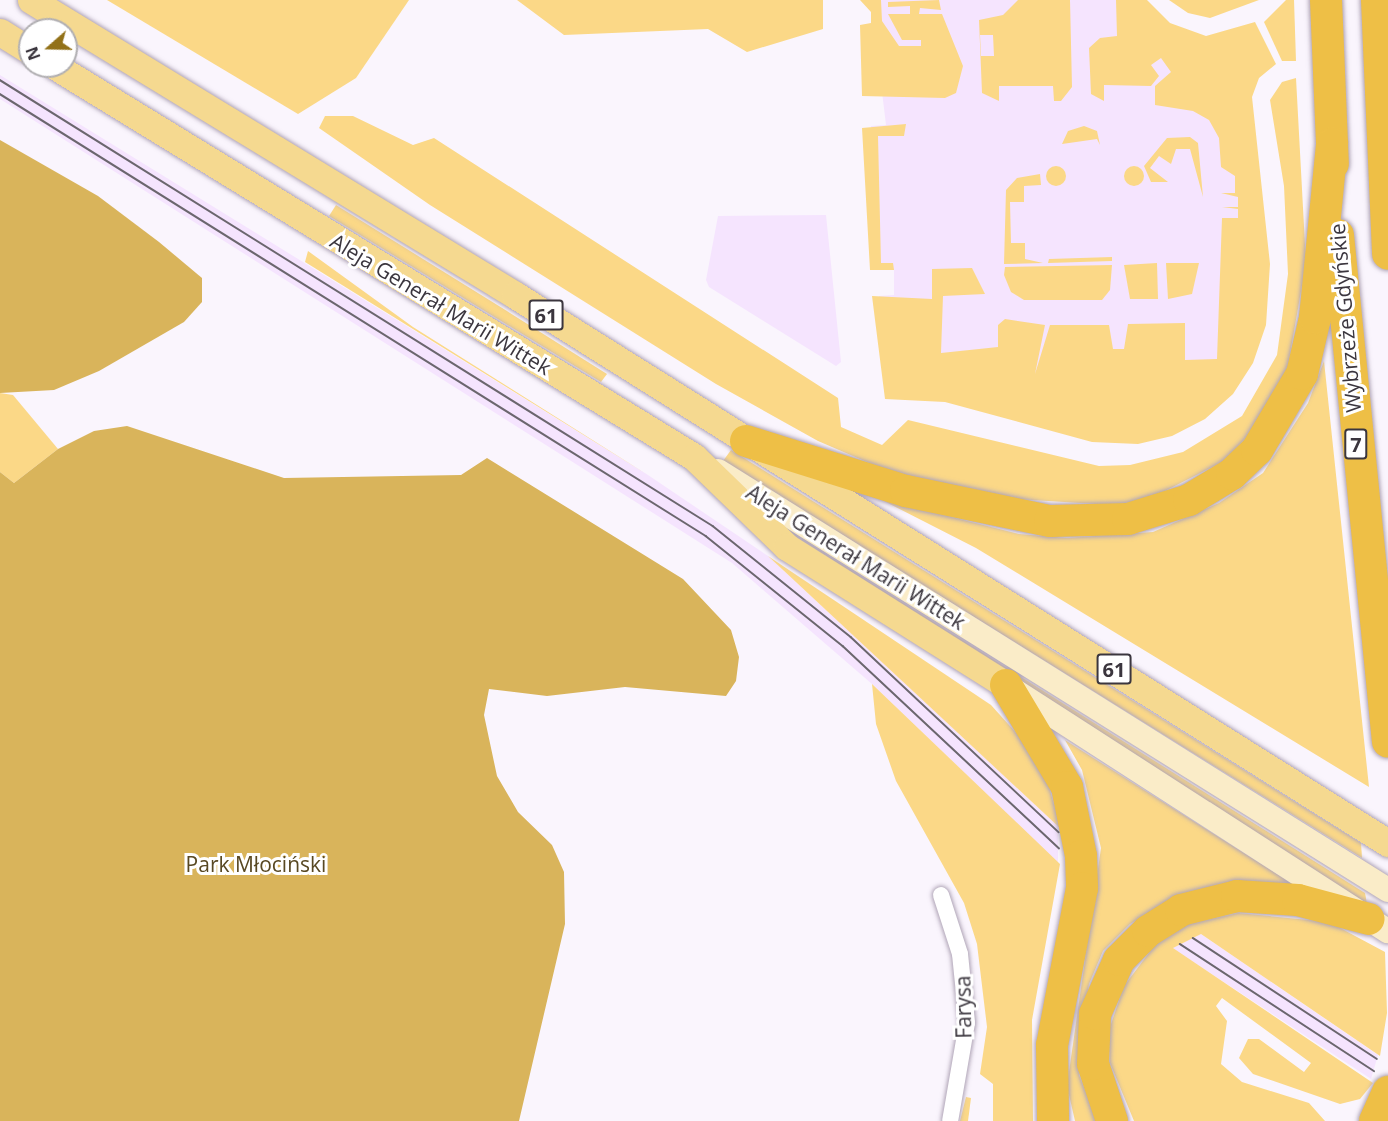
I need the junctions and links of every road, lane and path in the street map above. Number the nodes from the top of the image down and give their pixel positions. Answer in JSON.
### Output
{"nodes":[{"id":1,"x":31,"y":0,"type":"edge"},
{"id":2,"x":1326,"y":0,"type":"edge"},
{"id":3,"x":1377,"y":0,"type":"edge"},
{"id":4,"x":0,"y":32,"type":"edge"},
{"id":5,"x":18,"y":43,"type":"edge"},
{"id":6,"x":74,"y":78,"type":"edge"},
{"id":7,"x":1379,"y":79,"type":"junction"},
{"id":8,"x":1388,"y":125,"type":"edge"},
{"id":9,"x":1332,"y":144,"type":"junction"},
{"id":10,"x":1388,"y":254,"type":"edge"},
{"id":11,"x":746,"y":441,"type":"junction"},
{"id":12,"x":694,"y":457,"type":"junction"},
{"id":13,"x":1006,"y":685,"type":"junction"},
{"id":14,"x":1388,"y":742,"type":"edge"},
{"id":15,"x":1388,"y":843,"type":"edge"},
{"id":16,"x":1388,"y":890,"type":"edge"},
{"id":17,"x":941,"y":895,"type":"dead end"},
{"id":18,"x":1378,"y":925,"type":"edge"},
{"id":19,"x":1388,"y":1092,"type":"edge"},
{"id":20,"x":1055,"y":1113,"type":"edge"},
{"id":21,"x":950,"y":1121,"type":"edge"},
{"id":22,"x":1112,"y":1121,"type":"edge"},
{"id":23,"x":1375,"y":1121,"type":"edge"}],
"edges":[{"from":1,"to":11,"type":"main road","name":"Aleja Generał Marii Wittek","number":"61"},
{"from":2,"to":9,"type":"highway","name":"Wybrzeże Gdyńskie","number":"7"},
{"from":3,"to":7,"type":"highway"},
{"from":4,"to":5,"type":"main road"},
{"from":6,"to":12,"type":"main road","name":"Aleja Generał Marii Wittek","number":"61"},
{"from":7,"to":8,"type":"highway"},
{"from":7,"to":10,"type":"highway"},
{"from":9,"to":11,"type":"highway"},
{"from":9,"to":14,"type":"highway","name":"Wybrzeże Gdyńskie","number":"7"},
{"from":11,"to":15,"type":"main road","name":"Aleja Generał Marii Wittek","number":"61"},
{"from":12,"to":13,"type":"main road","number":"61"},
{"from":12,"to":16,"type":"main road","name":"Aleja Generał Marii Wittek"},
{"from":13,"to":18,"type":"main road","number":"61"},
{"from":13,"to":20,"type":"highway"},
{"from":17,"to":21,"type":"street","name":"Farysa"},
{"from":18,"to":22,"type":"highway"},
{"from":19,"to":23,"type":"highway"}]}
